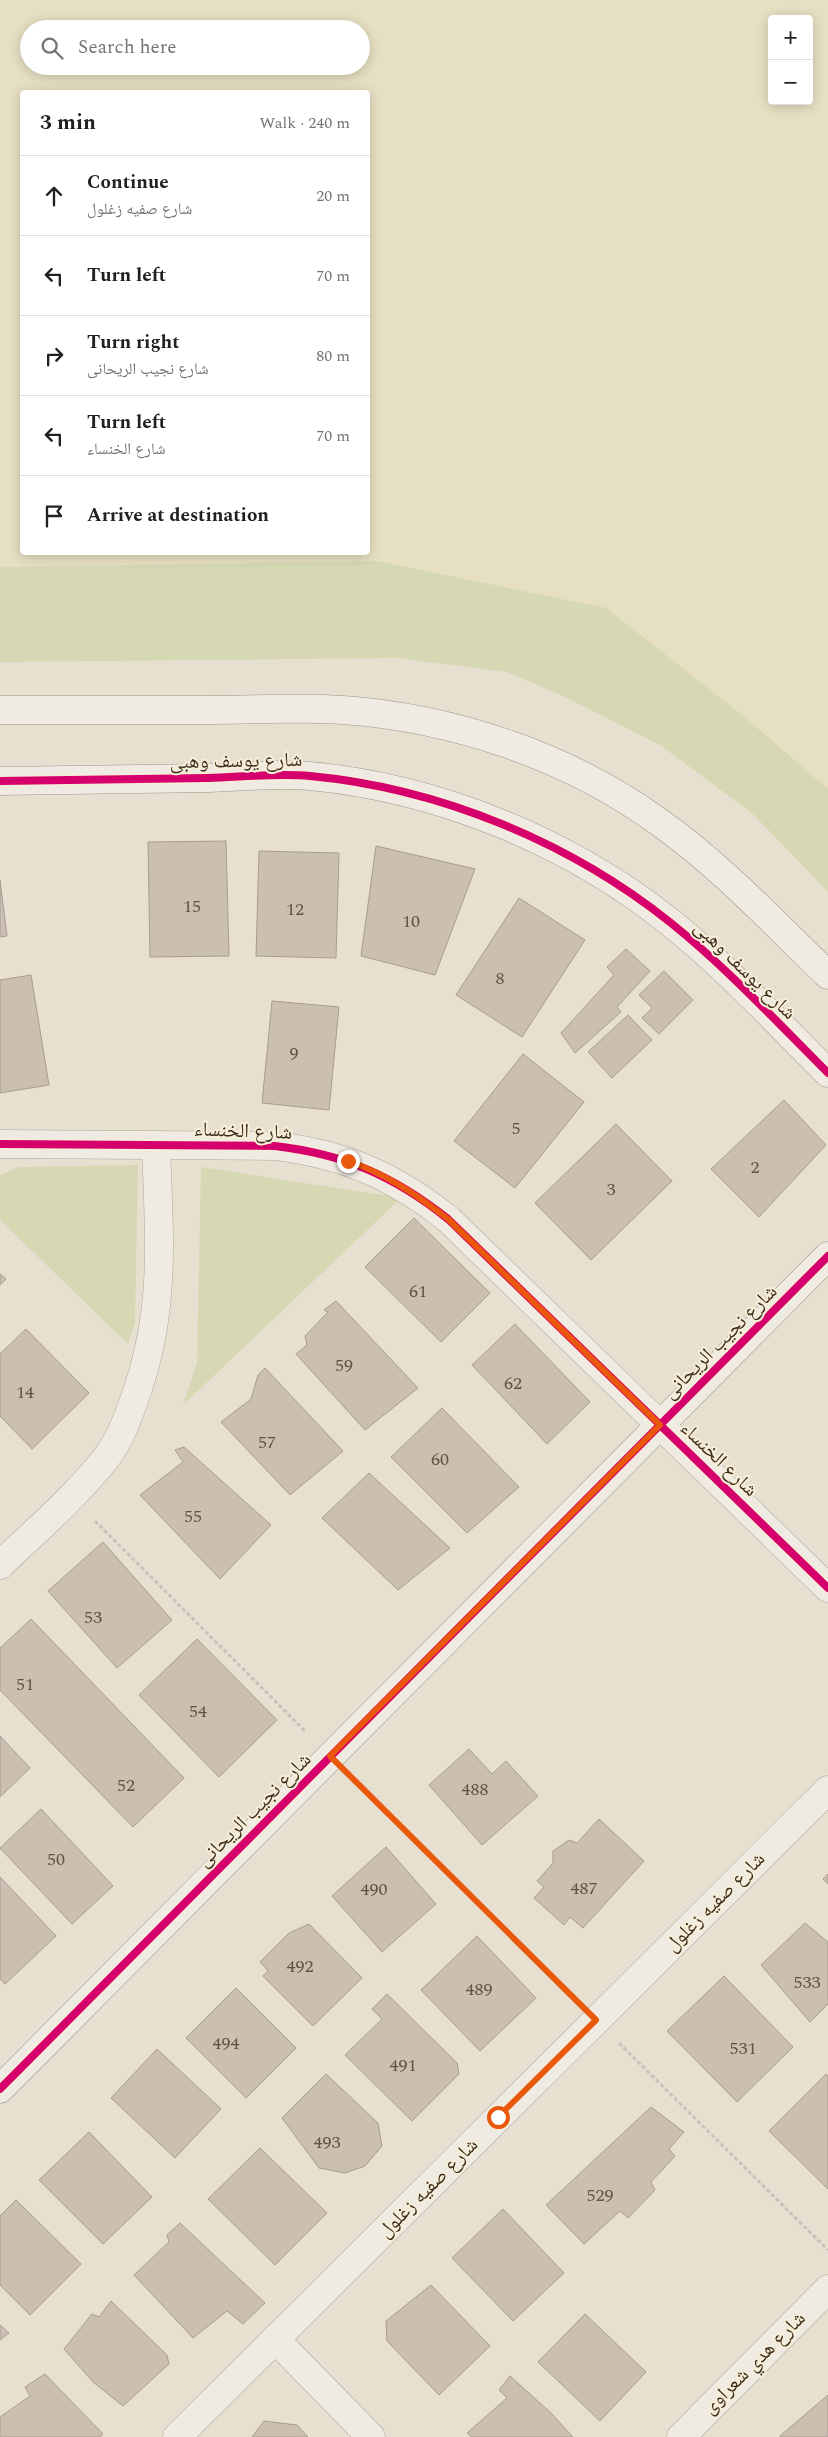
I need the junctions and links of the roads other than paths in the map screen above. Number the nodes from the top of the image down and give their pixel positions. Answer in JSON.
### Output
{"nodes":[{"id":1,"x":0,"y":710,"type":"edge"},
{"id":2,"x":0,"y":781,"type":"edge"},
{"id":3,"x":828,"y":975,"type":"edge"},
{"id":4,"x":828,"y":1073,"type":"edge"},
{"id":5,"x":0,"y":1144,"type":"edge"},
{"id":6,"x":156,"y":1145,"type":"junction"},
{"id":7,"x":828,"y":1256,"type":"edge"},
{"id":8,"x":660,"y":1425,"type":"junction"},
{"id":9,"x":0,"y":1565,"type":"edge"},
{"id":10,"x":828,"y":1588,"type":"edge"},
{"id":11,"x":828,"y":1790,"type":"edge"},
{"id":12,"x":3,"y":2079,"type":"edge"},
{"id":13,"x":828,"y":2289,"type":"edge"},
{"id":14,"x":275,"y":2339,"type":"junction"},
{"id":15,"x":176,"y":2437,"type":"edge"},
{"id":16,"x":371,"y":2437,"type":"edge"},
{"id":17,"x":681,"y":2437,"type":"edge"}],
"edges":[{"from":1,"to":3,"type":"street"},
{"from":2,"to":4,"type":"street","name":"شارع يوسف وهبى"},
{"from":5,"to":6,"type":"street","name":"شارع الخنساء"},
{"from":6,"to":8,"type":"street","name":"شارع الخنساء"},
{"from":6,"to":9,"type":"street"},
{"from":7,"to":8,"type":"street","name":"شارع نجيب الريحانى"},
{"from":8,"to":10,"type":"street","name":"شارع الخنساء"},
{"from":8,"to":12,"type":"street","name":"شارع نجيب الريحانى"},
{"from":11,"to":14,"type":"street","name":"شارع صفيه زغلول"},
{"from":13,"to":17,"type":"street","name":"شارع هدي شعراوى"},
{"from":14,"to":15,"type":"street","name":"شارع صفيه زغلول"},
{"from":14,"to":16,"type":"street"}]}
